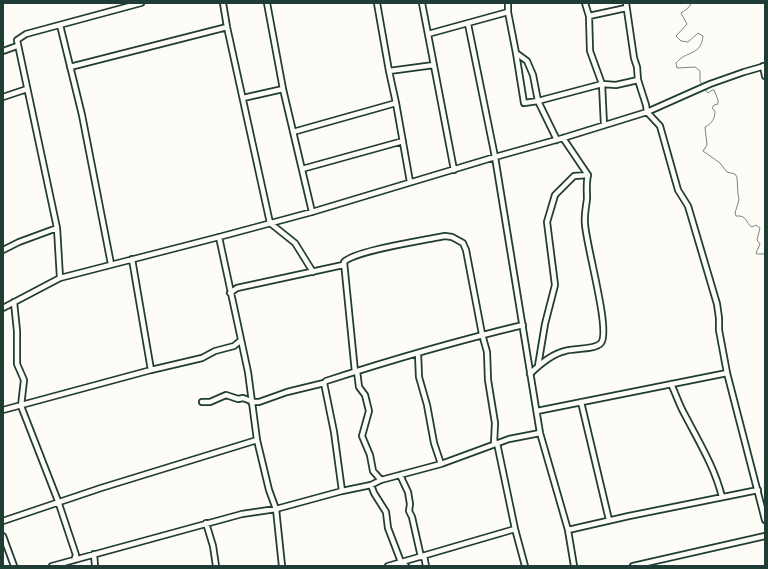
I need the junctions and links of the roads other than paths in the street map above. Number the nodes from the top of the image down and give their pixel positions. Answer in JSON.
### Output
{"nodes":[{"id":1,"x":141,"y":3,"type":"edge"},
{"id":2,"x":223,"y":3,"type":"edge"},
{"id":3,"x":267,"y":3,"type":"edge"},
{"id":4,"x":377,"y":3,"type":"edge"},
{"id":5,"x":422,"y":3,"type":"edge"},
{"id":6,"x":508,"y":3,"type":"edge"},
{"id":7,"x":585,"y":3,"type":"edge"},
{"id":8,"x":626,"y":6,"type":"edge"},
{"id":9,"x":508,"y":12,"type":"junction"},
{"id":10,"x":589,"y":16,"type":"junction"},
{"id":11,"x":468,"y":24,"type":"junction"},
{"id":12,"x":60,"y":25,"type":"junction"},
{"id":13,"x":228,"y":27,"type":"junction"},
{"id":14,"x":428,"y":34,"type":"junction"},
{"id":15,"x":17,"y":46,"type":"junction"},
{"id":16,"x":3,"y":51,"type":"edge"},
{"id":17,"x":516,"y":53,"type":"junction"},
{"id":18,"x":434,"y":65,"type":"junction"},
{"id":19,"x":764,"y":66,"type":"edge"},
{"id":20,"x":70,"y":67,"type":"junction"},
{"id":21,"x":388,"y":71,"type":"junction"},
{"id":22,"x":765,"y":76,"type":"edge"},
{"id":23,"x":638,"y":80,"type":"junction"},
{"id":24,"x":602,"y":84,"type":"junction"},
{"id":25,"x":27,"y":89,"type":"junction"},
{"id":26,"x":283,"y":89,"type":"junction"},
{"id":27,"x":3,"y":97,"type":"edge"},
{"id":28,"x":243,"y":98,"type":"junction"},
{"id":29,"x":538,"y":100,"type":"junction"},
{"id":30,"x":396,"y":103,"type":"junction"},
{"id":31,"x":647,"y":112,"type":"junction"},
{"id":32,"x":604,"y":125,"type":"junction"},
{"id":33,"x":293,"y":132,"type":"junction"},
{"id":34,"x":563,"y":138,"type":"junction"},
{"id":35,"x":556,"y":140,"type":"junction"},
{"id":36,"x":403,"y":141,"type":"junction"},
{"id":37,"x":495,"y":157,"type":"junction"},
{"id":38,"x":302,"y":169,"type":"junction"},
{"id":39,"x":454,"y":170,"type":"junction"},
{"id":40,"x":588,"y":175,"type":"junction"},
{"id":41,"x":410,"y":182,"type":"junction"},
{"id":42,"x":312,"y":212,"type":"junction"},
{"id":43,"x":270,"y":223,"type":"junction"},
{"id":44,"x":57,"y":228,"type":"junction"},
{"id":45,"x":219,"y":238,"type":"junction"},
{"id":46,"x":3,"y":250,"type":"edge"},
{"id":47,"x":132,"y":259,"type":"junction"},
{"id":48,"x":111,"y":264,"type":"junction"},
{"id":49,"x":343,"y":265,"type":"junction"},
{"id":50,"x":313,"y":272,"type":"junction"},
{"id":51,"x":60,"y":278,"type":"junction"},
{"id":52,"x":230,"y":293,"type":"junction"},
{"id":53,"x":14,"y":302,"type":"junction"},
{"id":54,"x":3,"y":308,"type":"edge"},
{"id":55,"x":523,"y":325,"type":"junction"},
{"id":56,"x":482,"y":334,"type":"junction"},
{"id":57,"x":240,"y":341,"type":"junction"},
{"id":58,"x":418,"y":353,"type":"junction"},
{"id":59,"x":538,"y":366,"type":"junction"},
{"id":60,"x":151,"y":370,"type":"junction"},
{"id":61,"x":356,"y":372,"type":"junction"},
{"id":62,"x":727,"y":373,"type":"junction"},
{"id":63,"x":530,"y":374,"type":"junction"},
{"id":64,"x":324,"y":383,"type":"junction"},
{"id":65,"x":671,"y":384,"type":"junction"},
{"id":66,"x":202,"y":402,"type":"dead end"},
{"id":67,"x":251,"y":402,"type":"junction"},
{"id":68,"x":581,"y":402,"type":"junction"},
{"id":69,"x":21,"y":406,"type":"junction"},
{"id":70,"x":3,"y":410,"type":"edge"},
{"id":71,"x":537,"y":411,"type":"junction"},
{"id":72,"x":540,"y":433,"type":"junction"},
{"id":73,"x":256,"y":440,"type":"junction"},
{"id":74,"x":496,"y":443,"type":"junction"},
{"id":75,"x":441,"y":464,"type":"junction"},
{"id":76,"x":400,"y":475,"type":"junction"},
{"id":77,"x":381,"y":480,"type":"junction"},
{"id":78,"x":371,"y":485,"type":"junction"},
{"id":79,"x":758,"y":490,"type":"junction"},
{"id":80,"x":342,"y":491,"type":"junction"},
{"id":81,"x":722,"y":497,"type":"junction"},
{"id":82,"x":58,"y":502,"type":"junction"},
{"id":83,"x":276,"y":509,"type":"junction"},
{"id":84,"x":609,"y":520,"type":"junction"},
{"id":85,"x":765,"y":520,"type":"edge"},
{"id":86,"x":3,"y":521,"type":"edge"},
{"id":87,"x":206,"y":523,"type":"junction"},
{"id":88,"x":515,"y":529,"type":"junction"},
{"id":89,"x":568,"y":530,"type":"junction"},
{"id":90,"x":3,"y":536,"type":"edge"},
{"id":91,"x":765,"y":536,"type":"edge"},
{"id":92,"x":94,"y":554,"type":"junction"},
{"id":93,"x":423,"y":556,"type":"junction"},
{"id":94,"x":74,"y":560,"type":"junction"},
{"id":95,"x":401,"y":562,"type":"junction"},
{"id":96,"x":14,"y":566,"type":"edge"},
{"id":97,"x":52,"y":566,"type":"edge"},
{"id":98,"x":95,"y":566,"type":"edge"},
{"id":99,"x":216,"y":566,"type":"edge"},
{"id":100,"x":282,"y":566,"type":"edge"},
{"id":101,"x":391,"y":566,"type":"edge"},
{"id":102,"x":406,"y":566,"type":"edge"},
{"id":103,"x":426,"y":566,"type":"edge"},
{"id":104,"x":525,"y":566,"type":"edge"},
{"id":105,"x":574,"y":566,"type":"edge"},
{"id":106,"x":633,"y":566,"type":"edge"}],
"edges":[{"from":1,"to":12,"type":"street"},
{"from":2,"to":13,"type":"street"},
{"from":3,"to":26,"type":"street"},
{"from":4,"to":21,"type":"street"},
{"from":5,"to":14,"type":"street"},
{"from":6,"to":9,"type":"street"},
{"from":7,"to":10,"type":"street"},
{"from":8,"to":10,"type":"street"},
{"from":8,"to":23,"type":"street"},
{"from":9,"to":11,"type":"street"},
{"from":9,"to":17,"type":"street"},
{"from":10,"to":24,"type":"street"},
{"from":11,"to":14,"type":"street"},
{"from":11,"to":37,"type":"street"},
{"from":12,"to":15,"type":"street"},
{"from":12,"to":20,"type":"street"},
{"from":13,"to":20,"type":"street"},
{"from":13,"to":28,"type":"street"},
{"from":14,"to":18,"type":"street"},
{"from":15,"to":16,"type":"street"},
{"from":15,"to":25,"type":"street"},
{"from":17,"to":29,"type":"street"},
{"from":17,"to":29,"type":"street"},
{"from":18,"to":21,"type":"street"},
{"from":18,"to":39,"type":"street"},
{"from":19,"to":22,"type":"street"},
{"from":19,"to":31,"type":"street"},
{"from":20,"to":48,"type":"street"},
{"from":21,"to":30,"type":"street"},
{"from":23,"to":24,"type":"street"},
{"from":23,"to":31,"type":"street"},
{"from":24,"to":29,"type":"street"},
{"from":24,"to":32,"type":"street"},
{"from":25,"to":27,"type":"street"},
{"from":25,"to":44,"type":"street"},
{"from":26,"to":28,"type":"street"},
{"from":26,"to":33,"type":"street"},
{"from":28,"to":43,"type":"street"},
{"from":29,"to":35,"type":"street"},
{"from":30,"to":33,"type":"street"},
{"from":30,"to":36,"type":"street"},
{"from":31,"to":32,"type":"street"},
{"from":31,"to":62,"type":"street"},
{"from":32,"to":34,"type":"street"},
{"from":33,"to":38,"type":"street"},
{"from":34,"to":35,"type":"street"},
{"from":34,"to":40,"type":"street"},
{"from":35,"to":37,"type":"street"},
{"from":36,"to":38,"type":"street"},
{"from":36,"to":41,"type":"street"},
{"from":37,"to":39,"type":"street"},
{"from":37,"to":55,"type":"street"},
{"from":38,"to":42,"type":"street"},
{"from":39,"to":41,"type":"street"},
{"from":40,"to":59,"type":"street"},
{"from":40,"to":59,"type":"street"},
{"from":41,"to":42,"type":"street"},
{"from":42,"to":43,"type":"street"},
{"from":43,"to":45,"type":"street"},
{"from":43,"to":50,"type":"street"},
{"from":44,"to":46,"type":"street"},
{"from":44,"to":51,"type":"street"},
{"from":45,"to":47,"type":"street"},
{"from":45,"to":52,"type":"street"},
{"from":47,"to":48,"type":"street"},
{"from":47,"to":60,"type":"street"},
{"from":48,"to":51,"type":"street"},
{"from":49,"to":50,"type":"street"},
{"from":49,"to":56,"type":"street"},
{"from":49,"to":61,"type":"street"},
{"from":50,"to":52,"type":"street"},
{"from":51,"to":53,"type":"street"},
{"from":52,"to":57,"type":"street"},
{"from":53,"to":54,"type":"street"},
{"from":53,"to":69,"type":"street"},
{"from":55,"to":56,"type":"street"},
{"from":55,"to":63,"type":"street"},
{"from":56,"to":58,"type":"street"},
{"from":56,"to":74,"type":"street"},
{"from":57,"to":60,"type":"street"},
{"from":57,"to":67,"type":"street"},
{"from":58,"to":61,"type":"street"},
{"from":58,"to":75,"type":"street"},
{"from":59,"to":63,"type":"street"},
{"from":60,"to":69,"type":"street"},
{"from":61,"to":64,"type":"street"},
{"from":61,"to":77,"type":"street"},
{"from":62,"to":65,"type":"street"},
{"from":62,"to":79,"type":"street"},
{"from":63,"to":71,"type":"street"},
{"from":64,"to":67,"type":"street"},
{"from":64,"to":80,"type":"street"},
{"from":65,"to":68,"type":"street"},
{"from":65,"to":81,"type":"street"},
{"from":66,"to":67,"type":"street"},
{"from":67,"to":73,"type":"street"},
{"from":68,"to":71,"type":"street"},
{"from":68,"to":84,"type":"street"},
{"from":69,"to":70,"type":"street"},
{"from":69,"to":82,"type":"street"},
{"from":71,"to":72,"type":"street"},
{"from":72,"to":74,"type":"street"},
{"from":72,"to":89,"type":"street"},
{"from":73,"to":82,"type":"street"},
{"from":73,"to":83,"type":"street"},
{"from":74,"to":75,"type":"street"},
{"from":74,"to":88,"type":"street"},
{"from":75,"to":76,"type":"street"},
{"from":76,"to":77,"type":"street"},
{"from":76,"to":93,"type":"street"},
{"from":77,"to":78,"type":"street"},
{"from":78,"to":80,"type":"street"},
{"from":78,"to":95,"type":"street"},
{"from":79,"to":81,"type":"street"},
{"from":79,"to":85,"type":"street"},
{"from":80,"to":83,"type":"street"},
{"from":81,"to":84,"type":"street"},
{"from":82,"to":86,"type":"street"},
{"from":82,"to":94,"type":"street"},
{"from":83,"to":87,"type":"street"},
{"from":83,"to":100,"type":"street"},
{"from":84,"to":89,"type":"street"},
{"from":87,"to":92,"type":"street"},
{"from":87,"to":99,"type":"street"},
{"from":88,"to":93,"type":"street"},
{"from":88,"to":104,"type":"street"},
{"from":89,"to":105,"type":"street"},
{"from":90,"to":96,"type":"street"},
{"from":91,"to":106,"type":"street"},
{"from":92,"to":94,"type":"street"},
{"from":92,"to":98,"type":"street"},
{"from":93,"to":95,"type":"street"},
{"from":93,"to":103,"type":"street"},
{"from":94,"to":97,"type":"street"},
{"from":95,"to":101,"type":"street"},
{"from":95,"to":102,"type":"street"}]}
